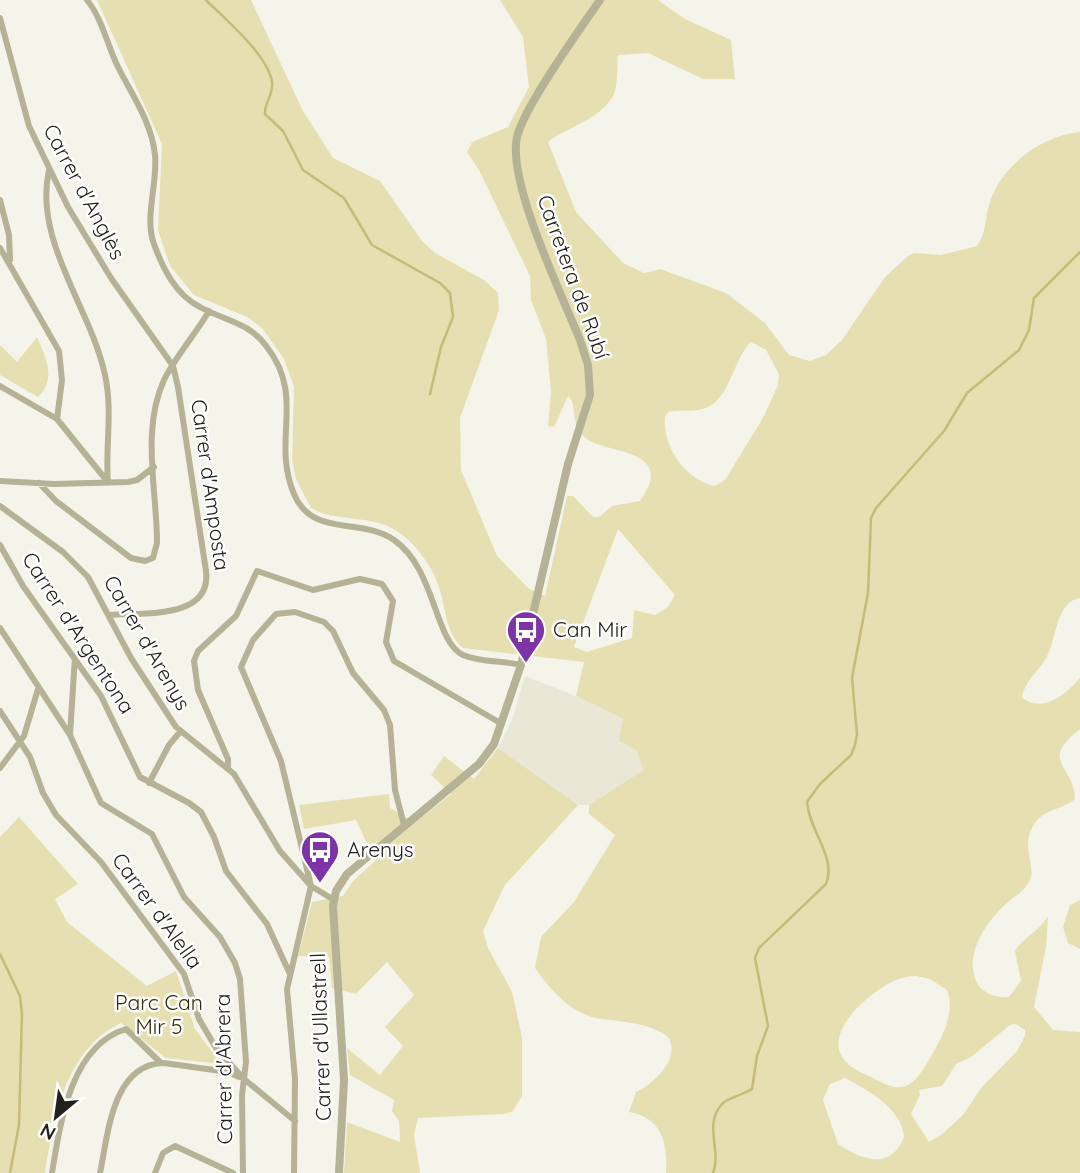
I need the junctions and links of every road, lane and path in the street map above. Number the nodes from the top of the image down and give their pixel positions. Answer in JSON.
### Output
{"nodes":[{"id":1,"x":87,"y":0,"type":"edge"},
{"id":2,"x":600,"y":0,"type":"edge"},
{"id":3,"x":0,"y":18,"type":"edge"},
{"id":4,"x":49,"y":168,"type":"junction"},
{"id":5,"x":0,"y":200,"type":"edge"},
{"id":6,"x":0,"y":247,"type":"edge"},
{"id":7,"x":10,"y":262,"type":"junction"},
{"id":8,"x":209,"y":312,"type":"junction"},
{"id":9,"x":173,"y":366,"type":"junction"},
{"id":10,"x":0,"y":386,"type":"edge"},
{"id":11,"x":57,"y":419,"type":"junction"},
{"id":12,"x":154,"y":467,"type":"junction"},
{"id":13,"x":0,"y":481,"type":"edge"},
{"id":14,"x":108,"y":483,"type":"junction"},
{"id":15,"x":39,"y":484,"type":"junction"},
{"id":16,"x":0,"y":506,"type":"edge"},
{"id":17,"x":0,"y":545,"type":"edge"},
{"id":18,"x":110,"y":615,"type":"junction"},
{"id":19,"x":0,"y":628,"type":"edge"},
{"id":20,"x":75,"y":656,"type":"junction"},
{"id":21,"x":521,"y":665,"type":"junction"},
{"id":22,"x":38,"y":689,"type":"junction"},
{"id":23,"x":0,"y":711,"type":"edge"},
{"id":24,"x":502,"y":724,"type":"junction"},
{"id":25,"x":180,"y":732,"type":"junction"},
{"id":26,"x":70,"y":735,"type":"junction"},
{"id":27,"x":21,"y":741,"type":"junction"},
{"id":28,"x":0,"y":768,"type":"edge"},
{"id":29,"x":228,"y":768,"type":"junction"},
{"id":30,"x":149,"y":783,"type":"junction"},
{"id":31,"x":404,"y":825,"type":"junction"},
{"id":32,"x":311,"y":886,"type":"junction"},
{"id":33,"x":334,"y":900,"type":"junction"},
{"id":34,"x":289,"y":972,"type":"junction"},
{"id":35,"x":161,"y":1063,"type":"junction"},
{"id":36,"x":244,"y":1079,"type":"junction"},
{"id":37,"x":295,"y":1121,"type":"junction"},
{"id":38,"x":52,"y":1173,"type":"edge"},
{"id":39,"x":100,"y":1173,"type":"edge"},
{"id":40,"x":155,"y":1173,"type":"edge"},
{"id":41,"x":233,"y":1173,"type":"edge"},
{"id":42,"x":243,"y":1173,"type":"edge"},
{"id":43,"x":294,"y":1173,"type":"edge"},
{"id":44,"x":339,"y":1173,"type":"edge"}],
"edges":[{"from":1,"to":8,"type":"street"},
{"from":2,"to":21,"type":"street","name":"Carretera de Rubí"},
{"from":3,"to":4,"type":"street","name":"Carrer d'Anglès"},
{"from":4,"to":9,"type":"street","name":"Carrer d'Anglès"},
{"from":4,"to":14,"type":"street"},
{"from":5,"to":7,"type":"street"},
{"from":6,"to":7,"type":"street"},
{"from":7,"to":11,"type":"street"},
{"from":8,"to":9,"type":"street"},
{"from":8,"to":21,"type":"street"},
{"from":9,"to":12,"type":"street"},
{"from":9,"to":18,"type":"street","name":"Carrer d'Amposta"},
{"from":10,"to":11,"type":"street"},
{"from":11,"to":14,"type":"street"},
{"from":12,"to":14,"type":"street"},
{"from":12,"to":15,"type":"street"},
{"from":13,"to":15,"type":"street"},
{"from":14,"to":15,"type":"street"},
{"from":16,"to":18,"type":"street","name":"Carrer d'Arenys"},
{"from":17,"to":20,"type":"street","name":"Carrer d'Argentona"},
{"from":18,"to":25,"type":"street","name":"Carrer d'Arenys"},
{"from":19,"to":22,"type":"street","name":"Carrer d'Abrera"},
{"from":20,"to":26,"type":"street"},
{"from":20,"to":30,"type":"street","name":"Carrer d'Argentona"},
{"from":21,"to":24,"type":"street","name":"Carretera de Rubí"},
{"from":22,"to":26,"type":"street","name":"Carrer d'Abrera"},
{"from":22,"to":27,"type":"street"},
{"from":23,"to":27,"type":"street","name":"Carrer d'Alella"},
{"from":24,"to":29,"type":"street"},
{"from":24,"to":31,"type":"street","name":"Carretera de Rubí"},
{"from":25,"to":29,"type":"street","name":"Carrer d'Arenys"},
{"from":25,"to":30,"type":"street"},
{"from":26,"to":36,"type":"street","name":"Carrer d'Abrera"},
{"from":27,"to":28,"type":"street"},
{"from":27,"to":36,"type":"street","name":"Carrer d'Alella"},
{"from":29,"to":32,"type":"street","name":"Carrer d'Arenys"},
{"from":30,"to":34,"type":"street"},
{"from":31,"to":32,"type":"street"},
{"from":31,"to":33,"type":"street","name":"Carretera de Rubí"},
{"from":32,"to":33,"type":"street","name":"Carrer d'Arenys"},
{"from":32,"to":34,"type":"street"},
{"from":33,"to":44,"type":"street","name":"Carrer d'Ullastrell"},
{"from":34,"to":37,"type":"street"},
{"from":35,"to":36,"type":"street"},
{"from":35,"to":38,"type":"street"},
{"from":35,"to":39,"type":"street"},
{"from":36,"to":37,"type":"street","name":"Carrer d'Alella"},
{"from":36,"to":42,"type":"street","name":"Carrer d'Abrera"},
{"from":37,"to":43,"type":"street"},
{"from":40,"to":41,"type":"street"}]}
